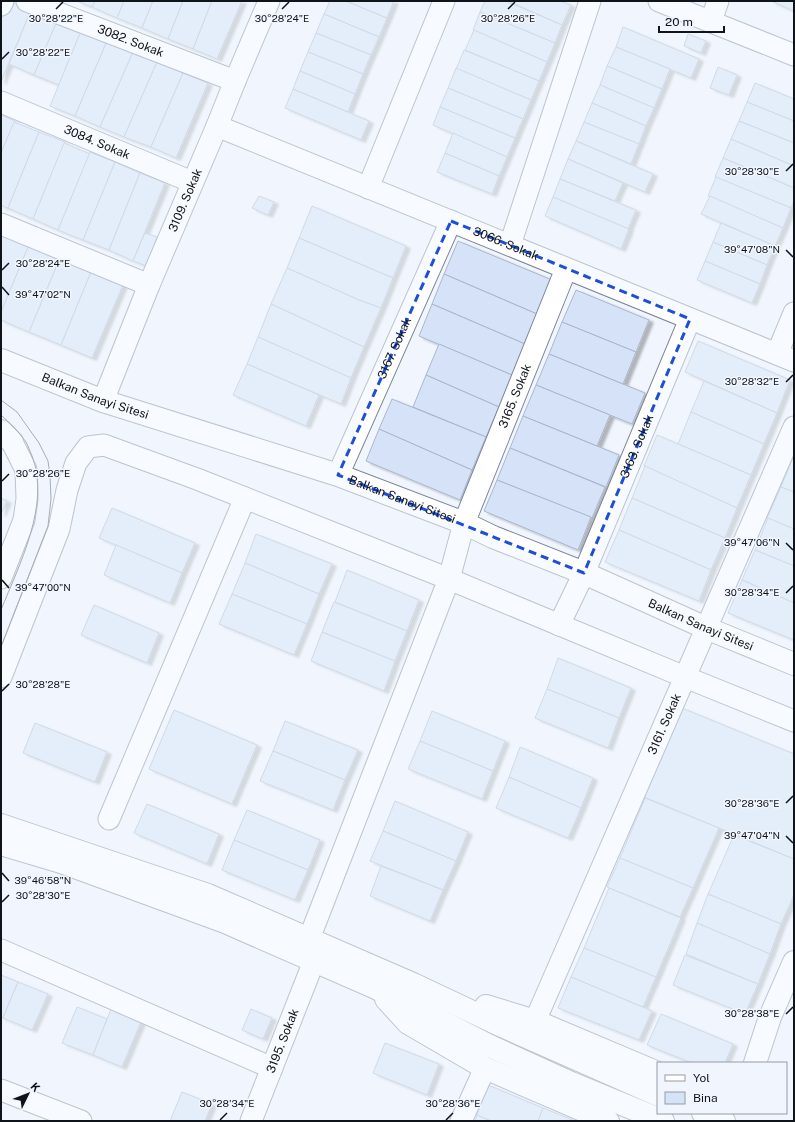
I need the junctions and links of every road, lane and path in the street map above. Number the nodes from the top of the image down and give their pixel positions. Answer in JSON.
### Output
{"nodes":[{"id":1,"x":3,"y":1,"type":"edge"},
{"id":2,"x":27,"y":1,"type":"edge"},
{"id":3,"x":269,"y":1,"type":"edge"},
{"id":4,"x":444,"y":1,"type":"edge"},
{"id":5,"x":590,"y":1,"type":"edge"},
{"id":6,"x":659,"y":1,"type":"edge"},
{"id":7,"x":718,"y":1,"type":"edge"},
{"id":8,"x":1,"y":5,"type":"edge"},
{"id":9,"x":711,"y":21,"type":"junction"},
{"id":10,"x":794,"y":54,"type":"edge"},
{"id":11,"x":235,"y":81,"type":"junction"},
{"id":12,"x":1,"y":102,"type":"edge"},
{"id":13,"x":217,"y":126,"type":"junction"},
{"id":14,"x":192,"y":182,"type":"junction"},
{"id":15,"x":368,"y":188,"type":"junction"},
{"id":16,"x":451,"y":221,"type":"junction"},
{"id":17,"x":1,"y":224,"type":"edge"},
{"id":18,"x":510,"y":246,"type":"junction"},
{"id":19,"x":566,"y":269,"type":"junction"},
{"id":20,"x":149,"y":284,"type":"junction"},
{"id":21,"x":794,"y":312,"type":"edge"},
{"id":22,"x":690,"y":319,"type":"junction"},
{"id":23,"x":785,"y":358,"type":"edge"},
{"id":24,"x":1,"y":360,"type":"edge"},
{"id":25,"x":103,"y":401,"type":"junction"},
{"id":26,"x":794,"y":427,"type":"edge"},
{"id":27,"x":7,"y":436,"type":"edge"},
{"id":28,"x":338,"y":476,"type":"junction"},
{"id":29,"x":245,"y":498,"type":"junction"},
{"id":30,"x":464,"y":523,"type":"junction"},
{"id":31,"x":584,"y":573,"type":"junction"},
{"id":32,"x":1,"y":578,"type":"edge"},
{"id":33,"x":449,"y":579,"type":"junction"},
{"id":34,"x":559,"y":625,"type":"junction"},
{"id":35,"x":706,"y":628,"type":"junction"},
{"id":36,"x":794,"y":664,"type":"edge"},
{"id":37,"x":1,"y":677,"type":"edge"},
{"id":38,"x":685,"y":677,"type":"junction"},
{"id":39,"x":794,"y":721,"type":"edge"},
{"id":40,"x":109,"y":819,"type":"dead end"},
{"id":41,"x":1,"y":825,"type":"edge"},
{"id":42,"x":1,"y":844,"type":"edge"},
{"id":43,"x":309,"y":939,"type":"junction"},
{"id":44,"x":1,"y":950,"type":"edge"},
{"id":45,"x":314,"y":961,"type":"junction"},
{"id":46,"x":794,"y":962,"type":"edge"},
{"id":47,"x":413,"y":984,"type":"junction"},
{"id":48,"x":376,"y":988,"type":"junction"},
{"id":49,"x":534,"y":1021,"type":"junction"},
{"id":50,"x":755,"y":1062,"type":"edge"},
{"id":51,"x":272,"y":1068,"type":"junction"},
{"id":52,"x":485,"y":1068,"type":"junction"},
{"id":53,"x":657,"y":1073,"type":"edge"},
{"id":54,"x":1,"y":1090,"type":"edge"},
{"id":55,"x":657,"y":1095,"type":"edge"},
{"id":56,"x":706,"y":1114,"type":"edge"},
{"id":57,"x":81,"y":1121,"type":"edge"},
{"id":58,"x":251,"y":1121,"type":"edge"},
{"id":59,"x":460,"y":1121,"type":"edge"},
{"id":60,"x":608,"y":1121,"type":"edge"},
{"id":61,"x":663,"y":1121,"type":"edge"},
{"id":62,"x":724,"y":1121,"type":"edge"}],
"edges":[{"from":1,"to":8,"type":"street"},
{"from":2,"to":11,"type":"street","name":"3082. Sokak"},
{"from":3,"to":11,"type":"street","name":"3109. Sokak"},
{"from":4,"to":15,"type":"street"},
{"from":5,"to":18,"type":"street"},
{"from":6,"to":9,"type":"street"},
{"from":7,"to":9,"type":"street"},
{"from":9,"to":10,"type":"street"},
{"from":11,"to":13,"type":"street","name":"3109. Sokak"},
{"from":12,"to":14,"type":"street","name":"3084. Sokak"},
{"from":13,"to":14,"type":"street","name":"3109. Sokak"},
{"from":13,"to":15,"type":"street","name":"3066. Sokak"},
{"from":14,"to":20,"type":"street","name":"3109. Sokak"},
{"from":15,"to":16,"type":"street","name":"3066. Sokak"},
{"from":16,"to":18,"type":"street","name":"3066. Sokak"},
{"from":16,"to":28,"type":"street","name":"3167. Sokak"},
{"from":17,"to":20,"type":"street"},
{"from":18,"to":19,"type":"street","name":"3066. Sokak"},
{"from":19,"to":22,"type":"street","name":"3066. Sokak"},
{"from":19,"to":30,"type":"street","name":"3165. Sokak"},
{"from":20,"to":25,"type":"street","name":"3109. Sokak"},
{"from":21,"to":23,"type":"street"},
{"from":22,"to":23,"type":"street","name":"3066. Sokak"},
{"from":22,"to":31,"type":"street","name":"3163. Sokak"},
{"from":24,"to":25,"type":"street","name":"Balkan Sanayi Sitesi"},
{"from":25,"to":28,"type":"street","name":"Balkan Sanayi Sitesi"},
{"from":26,"to":35,"type":"street","name":"3161. Sokak"},
{"from":27,"to":32,"type":"street"},
{"from":28,"to":30,"type":"street","name":"Balkan Sanayi Sitesi"},
{"from":29,"to":33,"type":"street"},
{"from":29,"to":37,"type":"street"},
{"from":29,"to":40,"type":"street"},
{"from":30,"to":31,"type":"street","name":"Balkan Sanayi Sitesi"},
{"from":30,"to":33,"type":"street","name":"3165. Sokak"},
{"from":31,"to":34,"type":"street","name":"3163. Sokak"},
{"from":31,"to":35,"type":"street","name":"Balkan Sanayi Sitesi"},
{"from":33,"to":34,"type":"street"},
{"from":33,"to":43,"type":"street","name":"3165. Sokak"},
{"from":34,"to":38,"type":"street"},
{"from":35,"to":36,"type":"street","name":"Balkan Sanayi Sitesi"},
{"from":35,"to":38,"type":"street","name":"3161. Sokak"},
{"from":38,"to":39,"type":"street"},
{"from":38,"to":49,"type":"street","name":"3161. Sokak"},
{"from":41,"to":43,"type":"street"},
{"from":42,"to":45,"type":"street"},
{"from":43,"to":47,"type":"street"},
{"from":44,"to":51,"type":"street"},
{"from":45,"to":48,"type":"street"},
{"from":45,"to":51,"type":"street","name":"3195. Sokak"},
{"from":46,"to":50,"type":"street"},
{"from":47,"to":49,"type":"street"},
{"from":47,"to":55,"type":"street"},
{"from":48,"to":52,"type":"street"},
{"from":48,"to":61,"type":"street"},
{"from":49,"to":53,"type":"street"},
{"from":51,"to":58,"type":"street","name":"3195. Sokak"},
{"from":52,"to":59,"type":"street"},
{"from":52,"to":60,"type":"street"},
{"from":54,"to":57,"type":"street"},
{"from":56,"to":62,"type":"street"}]}
